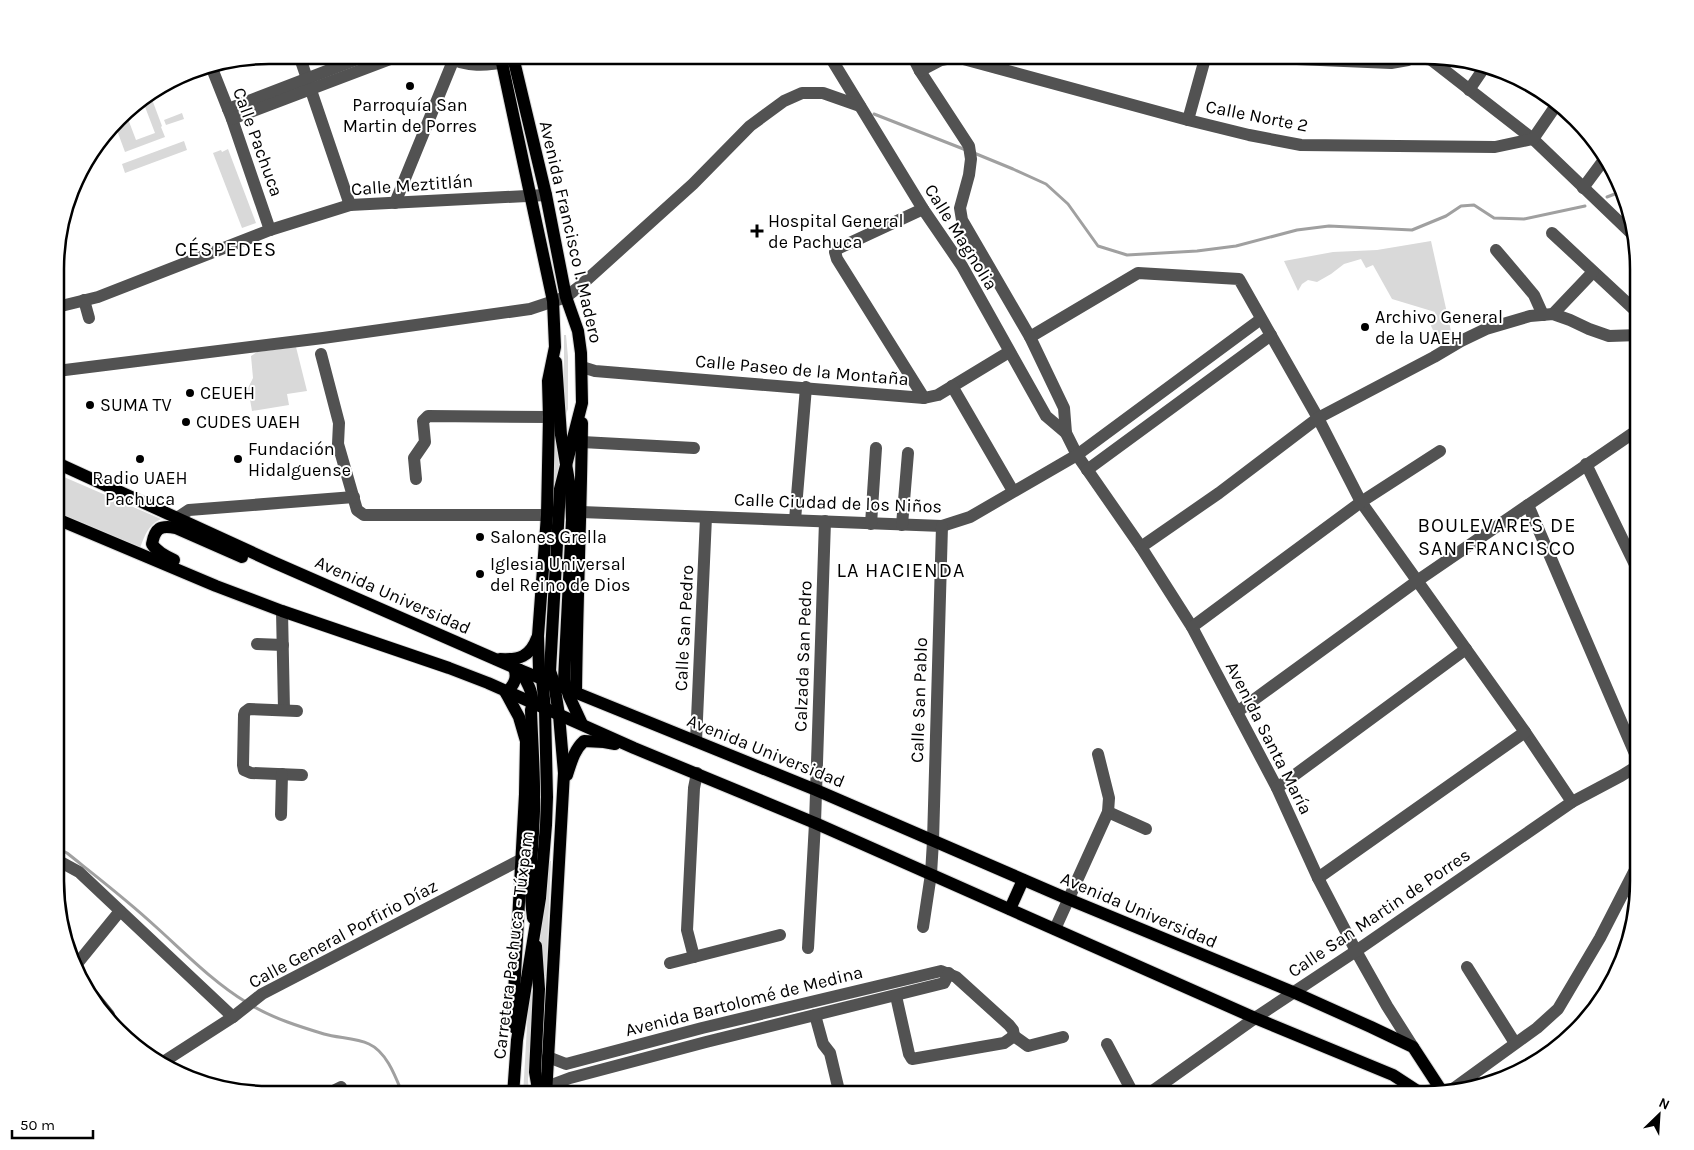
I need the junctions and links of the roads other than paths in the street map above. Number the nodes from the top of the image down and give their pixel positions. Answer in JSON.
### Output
{"nodes":[{"id":1,"x":302,"y":64,"type":"edge"},
{"id":2,"x":350,"y":64,"type":"edge"},
{"id":3,"x":372,"y":64,"type":"edge"},
{"id":4,"x":446,"y":64,"type":"edge"},
{"id":5,"x":463,"y":64,"type":"edge"},
{"id":6,"x":482,"y":64,"type":"edge"},
{"id":7,"x":508,"y":64,"type":"edge"},
{"id":8,"x":509,"y":64,"type":"edge"},
{"id":9,"x":834,"y":64,"type":"edge"},
{"id":10,"x":916,"y":64,"type":"edge"},
{"id":11,"x":935,"y":64,"type":"edge"},
{"id":12,"x":994,"y":64,"type":"edge"},
{"id":13,"x":1204,"y":64,"type":"edge"},
{"id":14,"x":1436,"y":64,"type":"edge"},
{"id":15,"x":920,"y":71,"type":"junction"},
{"id":16,"x":213,"y":72,"type":"edge"},
{"id":17,"x":1481,"y":72,"type":"edge"},
{"id":18,"x":309,"y":84,"type":"junction"},
{"id":19,"x":1469,"y":90,"type":"junction"},
{"id":20,"x":860,"y":106,"type":"junction"},
{"id":21,"x":1554,"y":109,"type":"edge"},
{"id":22,"x":230,"y":114,"type":"junction"},
{"id":23,"x":1188,"y":120,"type":"junction"},
{"id":24,"x":1533,"y":138,"type":"junction"},
{"id":25,"x":1601,"y":163,"type":"edge"},
{"id":26,"x":1583,"y":188,"type":"junction"},
{"id":27,"x":546,"y":195,"type":"junction"},
{"id":28,"x":531,"y":196,"type":"junction"},
{"id":29,"x":395,"y":203,"type":"junction"},
{"id":30,"x":350,"y":205,"type":"junction"},
{"id":31,"x":923,"y":209,"type":"junction"},
{"id":32,"x":1626,"y":228,"type":"edge"},
{"id":33,"x":270,"y":230,"type":"junction"},
{"id":34,"x":1552,"y":233,"type":"dead end"},
{"id":35,"x":1496,"y":250,"type":"dead end"},
{"id":36,"x":1593,"y":272,"type":"junction"},
{"id":37,"x":560,"y":299,"type":"junction"},
{"id":38,"x":84,"y":300,"type":"junction"},
{"id":39,"x":64,"y":305,"type":"edge"},
{"id":40,"x":1630,"y":307,"type":"edge"},
{"id":41,"x":1548,"y":314,"type":"junction"},
{"id":42,"x":89,"y":318,"type":"dead end"},
{"id":43,"x":1261,"y":319,"type":"junction"},
{"id":44,"x":1271,"y":335,"type":"junction"},
{"id":45,"x":1630,"y":335,"type":"edge"},
{"id":46,"x":1030,"y":336,"type":"junction"},
{"id":47,"x":555,"y":347,"type":"junction"},
{"id":48,"x":1008,"y":352,"type":"junction"},
{"id":49,"x":321,"y":354,"type":"dead end"},
{"id":50,"x":582,"y":367,"type":"junction"},
{"id":51,"x":64,"y":371,"type":"edge"},
{"id":52,"x":952,"y":386,"type":"junction"},
{"id":53,"x":806,"y":388,"type":"junction"},
{"id":54,"x":924,"y":398,"type":"junction"},
{"id":55,"x":582,"y":403,"type":"junction"},
{"id":56,"x":549,"y":417,"type":"junction"},
{"id":57,"x":1318,"y":418,"type":"junction"},
{"id":58,"x":1066,"y":433,"type":"junction"},
{"id":59,"x":1630,"y":434,"type":"edge"},
{"id":60,"x":582,"y":442,"type":"junction"},
{"id":61,"x":694,"y":448,"type":"dead end"},
{"id":62,"x":876,"y":448,"type":"dead end"},
{"id":63,"x":1440,"y":450,"type":"dead end"},
{"id":64,"x":908,"y":453,"type":"dead end"},
{"id":65,"x":1077,"y":455,"type":"junction"},
{"id":66,"x":566,"y":461,"type":"junction"},
{"id":67,"x":1586,"y":464,"type":"junction"},
{"id":68,"x":64,"y":467,"type":"edge"},
{"id":69,"x":1087,"y":470,"type":"junction"},
{"id":70,"x":416,"y":479,"type":"dead end"},
{"id":71,"x":1013,"y":491,"type":"junction"},
{"id":72,"x":354,"y":497,"type":"junction"},
{"id":73,"x":1361,"y":502,"type":"junction"},
{"id":74,"x":1528,"y":505,"type":"junction"},
{"id":75,"x":581,"y":512,"type":"junction"},
{"id":76,"x":547,"y":514,"type":"junction"},
{"id":77,"x":706,"y":517,"type":"junction"},
{"id":78,"x":176,"y":518,"type":"junction"},
{"id":79,"x":795,"y":520,"type":"junction"},
{"id":80,"x":64,"y":522,"type":"edge"},
{"id":81,"x":825,"y":522,"type":"junction"},
{"id":82,"x":871,"y":524,"type":"junction"},
{"id":83,"x":902,"y":525,"type":"junction"},
{"id":84,"x":942,"y":526,"type":"junction"},
{"id":85,"x":1141,"y":547,"type":"junction"},
{"id":86,"x":1630,"y":556,"type":"edge"},
{"id":87,"x":273,"y":562,"type":"junction"},
{"id":88,"x":1417,"y":581,"type":"junction"},
{"id":89,"x":216,"y":586,"type":"junction"},
{"id":90,"x":282,"y":611,"type":"junction"},
{"id":91,"x":1192,"y":627,"type":"junction"},
{"id":92,"x":538,"y":636,"type":"junction"},
{"id":93,"x":257,"y":644,"type":"dead end"},
{"id":94,"x":283,"y":645,"type":"junction"},
{"id":95,"x":1466,"y":649,"type":"junction"},
{"id":96,"x":496,"y":659,"type":"junction"},
{"id":97,"x":516,"y":668,"type":"junction"},
{"id":98,"x":506,"y":692,"type":"junction"},
{"id":99,"x":572,"y":694,"type":"junction"},
{"id":100,"x":546,"y":697,"type":"junction"},
{"id":101,"x":597,"y":701,"type":"junction"},
{"id":102,"x":1237,"y":712,"type":"junction"},
{"id":103,"x":584,"y":725,"type":"junction"},
{"id":104,"x":1525,"y":732,"type":"junction"},
{"id":105,"x":696,"y":741,"type":"junction"},
{"id":106,"x":1630,"y":745,"type":"edge"},
{"id":107,"x":634,"y":748,"type":"junction"},
{"id":108,"x":1098,"y":754,"type":"dead end"},
{"id":109,"x":1630,"y":770,"type":"edge"},
{"id":110,"x":697,"y":773,"type":"junction"},
{"id":111,"x":282,"y":774,"type":"junction"},
{"id":112,"x":302,"y":775,"type":"dead end"},
{"id":113,"x":1621,"y":776,"type":"junction"},
{"id":114,"x":1630,"y":777,"type":"edge"},
{"id":115,"x":564,"y":784,"type":"junction"},
{"id":116,"x":1277,"y":788,"type":"junction"},
{"id":117,"x":816,"y":790,"type":"junction"},
{"id":118,"x":1572,"y":802,"type":"junction"},
{"id":119,"x":1108,"y":812,"type":"junction"},
{"id":120,"x":281,"y":815,"type":"dead end"},
{"id":121,"x":815,"y":823,"type":"junction"},
{"id":122,"x":1146,"y":829,"type":"dead end"},
{"id":123,"x":933,"y":841,"type":"junction"},
{"id":124,"x":522,"y":859,"type":"junction"},
{"id":125,"x":64,"y":864,"type":"edge"},
{"id":126,"x":931,"y":874,"type":"junction"},
{"id":127,"x":1318,"y":878,"type":"junction"},
{"id":128,"x":1630,"y":878,"type":"edge"},
{"id":129,"x":1023,"y":880,"type":"junction"},
{"id":130,"x":1068,"y":899,"type":"junction"},
{"id":131,"x":1010,"y":909,"type":"junction"},
{"id":132,"x":120,"y":911,"type":"junction"},
{"id":133,"x":923,"y":927,"type":"dead end"},
{"id":134,"x":1055,"y":929,"type":"junction"},
{"id":135,"x":534,"y":930,"type":"junction"},
{"id":136,"x":780,"y":935,"type":"dead end"},
{"id":137,"x":808,"y":948,"type":"dead end"},
{"id":138,"x":1356,"y":951,"type":"junction"},
{"id":139,"x":694,"y":957,"type":"junction"},
{"id":140,"x":79,"y":961,"type":"edge"},
{"id":141,"x":670,"y":963,"type":"dead end"},
{"id":142,"x":1466,"y":967,"type":"dead end"},
{"id":143,"x":949,"y":974,"type":"junction"},
{"id":144,"x":1293,"y":992,"type":"junction"},
{"id":145,"x":896,"y":996,"type":"junction"},
{"id":146,"x":236,"y":1015,"type":"junction"},
{"id":147,"x":815,"y":1015,"type":"junction"},
{"id":148,"x":1255,"y":1018,"type":"junction"},
{"id":149,"x":702,"y":1028,"type":"junction"},
{"id":150,"x":1014,"y":1036,"type":"junction"},
{"id":151,"x":1063,"y":1037,"type":"dead end"},
{"id":152,"x":517,"y":1040,"type":"junction"},
{"id":153,"x":706,"y":1042,"type":"junction"},
{"id":154,"x":1515,"y":1043,"type":"junction"},
{"id":155,"x":1107,"y":1044,"type":"dead end"},
{"id":156,"x":1413,"y":1047,"type":"junction"},
{"id":157,"x":548,"y":1056,"type":"junction"},
{"id":158,"x":167,"y":1059,"type":"edge"},
{"id":159,"x":1456,"y":1084,"type":"edge"},
{"id":160,"x":514,"y":1086,"type":"edge"},
{"id":161,"x":541,"y":1086,"type":"edge"},
{"id":162,"x":545,"y":1086,"type":"edge"},
{"id":163,"x":555,"y":1086,"type":"edge"},
{"id":164,"x":838,"y":1086,"type":"edge"},
{"id":165,"x":1129,"y":1086,"type":"edge"},
{"id":166,"x":1160,"y":1086,"type":"edge"},
{"id":167,"x":1410,"y":1086,"type":"edge"},
{"id":168,"x":1442,"y":1086,"type":"edge"}],
"edges":[{"from":1,"to":18,"type":"street"},
{"from":2,"to":18,"type":"street"},
{"from":3,"to":18,"type":"street"},
{"from":4,"to":29,"type":"street"},
{"from":5,"to":6,"type":"street"},
{"from":7,"to":28,"type":"main road","name":"Avenida Francisco I. Madero"},
{"from":8,"to":27,"type":"main road","name":"Avenida Francisco I. Madero"},
{"from":9,"to":20,"type":"street","name":"Calle Magnolia"},
{"from":10,"to":15,"type":"street"},
{"from":11,"to":15,"type":"street","name":"Calle Norte 2"},
{"from":12,"to":23,"type":"street","name":"Calle Norte 2"},
{"from":13,"to":23,"type":"street"},
{"from":14,"to":19,"type":"street"},
{"from":15,"to":46,"type":"street"},
{"from":16,"to":22,"type":"street","name":"Calle Pachuca"},
{"from":17,"to":19,"type":"street"},
{"from":18,"to":22,"type":"street"},
{"from":18,"to":30,"type":"street"},
{"from":19,"to":24,"type":"street"},
{"from":20,"to":31,"type":"street","name":"Calle Magnolia"},
{"from":20,"to":37,"type":"street"},
{"from":21,"to":24,"type":"street"},
{"from":22,"to":33,"type":"street","name":"Calle Pachuca"},
{"from":23,"to":24,"type":"street","name":"Calle Norte 2"},
{"from":24,"to":26,"type":"street"},
{"from":25,"to":26,"type":"street"},
{"from":26,"to":32,"type":"street"},
{"from":27,"to":28,"type":"street","name":"Calle Meztitlán"},
{"from":27,"to":37,"type":"main road","name":"Avenida Francisco I. Madero"},
{"from":28,"to":29,"type":"street","name":"Calle Meztitlán"},
{"from":28,"to":37,"type":"main road","name":"Avenida Francisco I. Madero"},
{"from":29,"to":30,"type":"street","name":"Calle Meztitlán"},
{"from":30,"to":33,"type":"street","name":"Calle Meztitlán"},
{"from":31,"to":48,"type":"street","name":"Calle Magnolia"},
{"from":31,"to":54,"type":"street"},
{"from":33,"to":38,"type":"street","name":"Calle Meztitlán"},
{"from":34,"to":36,"type":"street"},
{"from":35,"to":41,"type":"street"},
{"from":36,"to":40,"type":"street"},
{"from":36,"to":41,"type":"street"},
{"from":37,"to":47,"type":"main road","name":"Avenida Francisco I. Madero"},
{"from":37,"to":50,"type":"main road","name":"Avenida Francisco I. Madero"},
{"from":37,"to":51,"type":"street"},
{"from":38,"to":39,"type":"street","name":"Calle Meztitlán"},
{"from":38,"to":42,"type":"street"},
{"from":41,"to":45,"type":"street"},
{"from":41,"to":57,"type":"street"},
{"from":43,"to":44,"type":"street"},
{"from":43,"to":46,"type":"street"},
{"from":43,"to":65,"type":"street","name":"Calle Ciudad de los Niños"},
{"from":44,"to":57,"type":"street"},
{"from":44,"to":69,"type":"street"},
{"from":46,"to":58,"type":"street"},
{"from":47,"to":56,"type":"main road","name":"Avenida Francisco I. Madero"},
{"from":47,"to":66,"type":"main road"},
{"from":48,"to":52,"type":"street","name":"Calle Paseo de la Montaña"},
{"from":48,"to":58,"type":"street","name":"Calle Magnolia"},
{"from":49,"to":72,"type":"street"},
{"from":50,"to":53,"type":"street","name":"Calle Paseo de la Montaña"},
{"from":50,"to":55,"type":"main road","name":"Avenida Francisco I. Madero"},
{"from":52,"to":54,"type":"street","name":"Calle Paseo de la Montaña"},
{"from":52,"to":71,"type":"street"},
{"from":53,"to":54,"type":"street","name":"Calle Paseo de la Montaña"},
{"from":53,"to":79,"type":"street"},
{"from":55,"to":60,"type":"main road"},
{"from":55,"to":66,"type":"main road","name":"Avenida Francisco I. Madero"},
{"from":56,"to":70,"type":"street"},
{"from":56,"to":76,"type":"main road","name":"Avenida Francisco I. Madero"},
{"from":57,"to":73,"type":"street"},
{"from":57,"to":85,"type":"street"},
{"from":58,"to":65,"type":"street","name":"Avenida Santa María"},
{"from":59,"to":67,"type":"street"},
{"from":60,"to":61,"type":"street"},
{"from":60,"to":75,"type":"main road"},
{"from":62,"to":82,"type":"street"},
{"from":63,"to":73,"type":"street"},
{"from":64,"to":83,"type":"street"},
{"from":65,"to":69,"type":"street","name":"Avenida Santa María"},
{"from":65,"to":71,"type":"street","name":"Calle Ciudad de los Niños"},
{"from":66,"to":99,"type":"main road"},
{"from":66,"to":100,"type":"main road","name":"Avenida Francisco I. Madero"},
{"from":67,"to":74,"type":"street"},
{"from":67,"to":86,"type":"street"},
{"from":68,"to":78,"type":"main road","name":"Avenida Universidad"},
{"from":69,"to":85,"type":"street","name":"Avenida Santa María"},
{"from":71,"to":84,"type":"street","name":"Calle Ciudad de los Niños"},
{"from":72,"to":76,"type":"street"},
{"from":72,"to":78,"type":"street"},
{"from":73,"to":88,"type":"street"},
{"from":73,"to":91,"type":"street"},
{"from":74,"to":88,"type":"street"},
{"from":74,"to":106,"type":"street"},
{"from":75,"to":77,"type":"street","name":"Calle Ciudad de los Niños"},
{"from":75,"to":99,"type":"main road"},
{"from":76,"to":92,"type":"main road","name":"Avenida Francisco I. Madero"},
{"from":77,"to":79,"type":"street","name":"Calle Ciudad de los Niños"},
{"from":77,"to":105,"type":"street","name":"Calle San Pedro"},
{"from":78,"to":87,"type":"main road","name":"Avenida Universidad"},
{"from":79,"to":81,"type":"street","name":"Calle Ciudad de los Niños"},
{"from":80,"to":89,"type":"main road"},
{"from":81,"to":82,"type":"street","name":"Calle Ciudad de los Niños"},
{"from":81,"to":117,"type":"street","name":"Calzada San Pedro"},
{"from":82,"to":83,"type":"street","name":"Calle Ciudad de los Niños"},
{"from":83,"to":84,"type":"street","name":"Calle Ciudad de los Niños"},
{"from":84,"to":123,"type":"street","name":"Calle San Pablo"},
{"from":85,"to":91,"type":"street","name":"Avenida Santa María"},
{"from":87,"to":89,"type":"main road"},
{"from":87,"to":96,"type":"main road","name":"Avenida Universidad"},
{"from":88,"to":95,"type":"street"},
{"from":88,"to":102,"type":"street"},
{"from":89,"to":90,"type":"main road"},
{"from":90,"to":94,"type":"street"},
{"from":90,"to":98,"type":"main road"},
{"from":91,"to":102,"type":"street","name":"Avenida Santa María"},
{"from":92,"to":96,"type":"main road"},
{"from":92,"to":100,"type":"main road","name":"Avenida Francisco I. Madero"},
{"from":93,"to":94,"type":"street"},
{"from":94,"to":111,"type":"street"},
{"from":95,"to":104,"type":"street"},
{"from":95,"to":116,"type":"street"},
{"from":96,"to":97,"type":"main road","name":"Avenida Universidad"},
{"from":97,"to":98,"type":"main road"},
{"from":97,"to":100,"type":"main road","name":"Avenida Universidad"},
{"from":97,"to":100,"type":"main road"},
{"from":98,"to":100,"type":"main road"},
{"from":98,"to":124,"type":"main road"},
{"from":99,"to":100,"type":"main road"},
{"from":99,"to":100,"type":"main road","name":"Avenida Universidad"},
{"from":99,"to":101,"type":"main road"},
{"from":99,"to":103,"type":"main road"},
{"from":100,"to":103,"type":"main road","name":"Avenida Universidad"},
{"from":100,"to":115,"type":"main road","name":"Carretera Pachuca - Túxpam"},
{"from":100,"to":135,"type":"main road","name":"Carretera Pachuca - Túxpam"},
{"from":101,"to":103,"type":"main road"},
{"from":101,"to":105,"type":"main road","name":"Avenida Universidad"},
{"from":102,"to":116,"type":"street","name":"Avenida Santa María"},
{"from":103,"to":107,"type":"main road","name":"Avenida Universidad"},
{"from":104,"to":118,"type":"street"},
{"from":104,"to":127,"type":"street"},
{"from":105,"to":117,"type":"main road","name":"Avenida Universidad"},
{"from":107,"to":110,"type":"main road","name":"Avenida Universidad"},
{"from":107,"to":115,"type":"main road"},
{"from":108,"to":119,"type":"street"},
{"from":109,"to":113,"type":"street","name":"Calle San Martin de Porres"},
{"from":110,"to":121,"type":"main road","name":"Avenida Universidad"},
{"from":110,"to":139,"type":"street"},
{"from":111,"to":112,"type":"street"},
{"from":111,"to":120,"type":"street"},
{"from":113,"to":114,"type":"street"},
{"from":113,"to":118,"type":"street","name":"Calle San Martin de Porres"},
{"from":115,"to":157,"type":"main road","name":"Carretera Pachuca - Túxpam"},
{"from":116,"to":127,"type":"street","name":"Avenida Santa María"},
{"from":117,"to":121,"type":"street","name":"Calzada San Pedro"},
{"from":117,"to":123,"type":"main road","name":"Avenida Universidad"},
{"from":118,"to":138,"type":"street","name":"Calle San Martin de Porres"},
{"from":119,"to":122,"type":"street"},
{"from":119,"to":130,"type":"street"},
{"from":121,"to":126,"type":"main road","name":"Avenida Universidad"},
{"from":121,"to":137,"type":"street","name":"Calzada San Pedro"},
{"from":123,"to":126,"type":"street","name":"Calle San Pablo"},
{"from":123,"to":129,"type":"main road","name":"Avenida Universidad"},
{"from":124,"to":146,"type":"street","name":"Calle General Porfirio Díaz"},
{"from":124,"to":152,"type":"main road"},
{"from":125,"to":132,"type":"street"},
{"from":126,"to":131,"type":"main road","name":"Avenida Universidad"},
{"from":126,"to":133,"type":"street","name":"Calle San Pablo"},
{"from":127,"to":138,"type":"street","name":"Avenida Santa María"},
{"from":128,"to":154,"type":"street"},
{"from":129,"to":130,"type":"main road","name":"Avenida Universidad"},
{"from":129,"to":131,"type":"main road"},
{"from":130,"to":134,"type":"street"},
{"from":130,"to":144,"type":"main road","name":"Avenida Universidad"},
{"from":131,"to":134,"type":"main road","name":"Avenida Universidad"},
{"from":132,"to":140,"type":"street"},
{"from":132,"to":146,"type":"street"},
{"from":134,"to":148,"type":"main road","name":"Avenida Universidad"},
{"from":135,"to":152,"type":"main road","name":"Carretera Pachuca - Túxpam"},
{"from":135,"to":161,"type":"main road"},
{"from":136,"to":139,"type":"street"},
{"from":138,"to":144,"type":"street","name":"Calle San Martin de Porres"},
{"from":138,"to":156,"type":"street","name":"Avenida Santa María"},
{"from":139,"to":141,"type":"street"},
{"from":142,"to":154,"type":"street"},
{"from":143,"to":145,"type":"street","name":"Avenida Bartolomé de Medina"},
{"from":143,"to":149,"type":"street","name":"Avenida Bartolomé de Medina"},
{"from":143,"to":150,"type":"street"},
{"from":144,"to":148,"type":"street","name":"Calle San Martin de Porres"},
{"from":144,"to":156,"type":"main road","name":"Avenida Universidad"},
{"from":145,"to":147,"type":"street","name":"Avenida Bartolomé de Medina"},
{"from":145,"to":150,"type":"street"},
{"from":146,"to":158,"type":"street","name":"Calle General Porfirio Díaz"},
{"from":147,"to":153,"type":"street","name":"Avenida Bartolomé de Medina"},
{"from":147,"to":164,"type":"street"},
{"from":148,"to":166,"type":"street","name":"Calle San Martin de Porres"},
{"from":148,"to":167,"type":"main road","name":"Avenida Universidad"},
{"from":149,"to":153,"type":"street"},
{"from":149,"to":157,"type":"street","name":"Avenida Bartolomé de Medina"},
{"from":150,"to":151,"type":"street"},
{"from":152,"to":160,"type":"main road","name":"Carretera Pachuca - Túxpam"},
{"from":153,"to":163,"type":"street","name":"Avenida Bartolomé de Medina"},
{"from":154,"to":159,"type":"street"},
{"from":155,"to":165,"type":"street"},
{"from":156,"to":168,"type":"main road"},
{"from":157,"to":162,"type":"main road","name":"Carretera Pachuca - Túxpam"}]}
